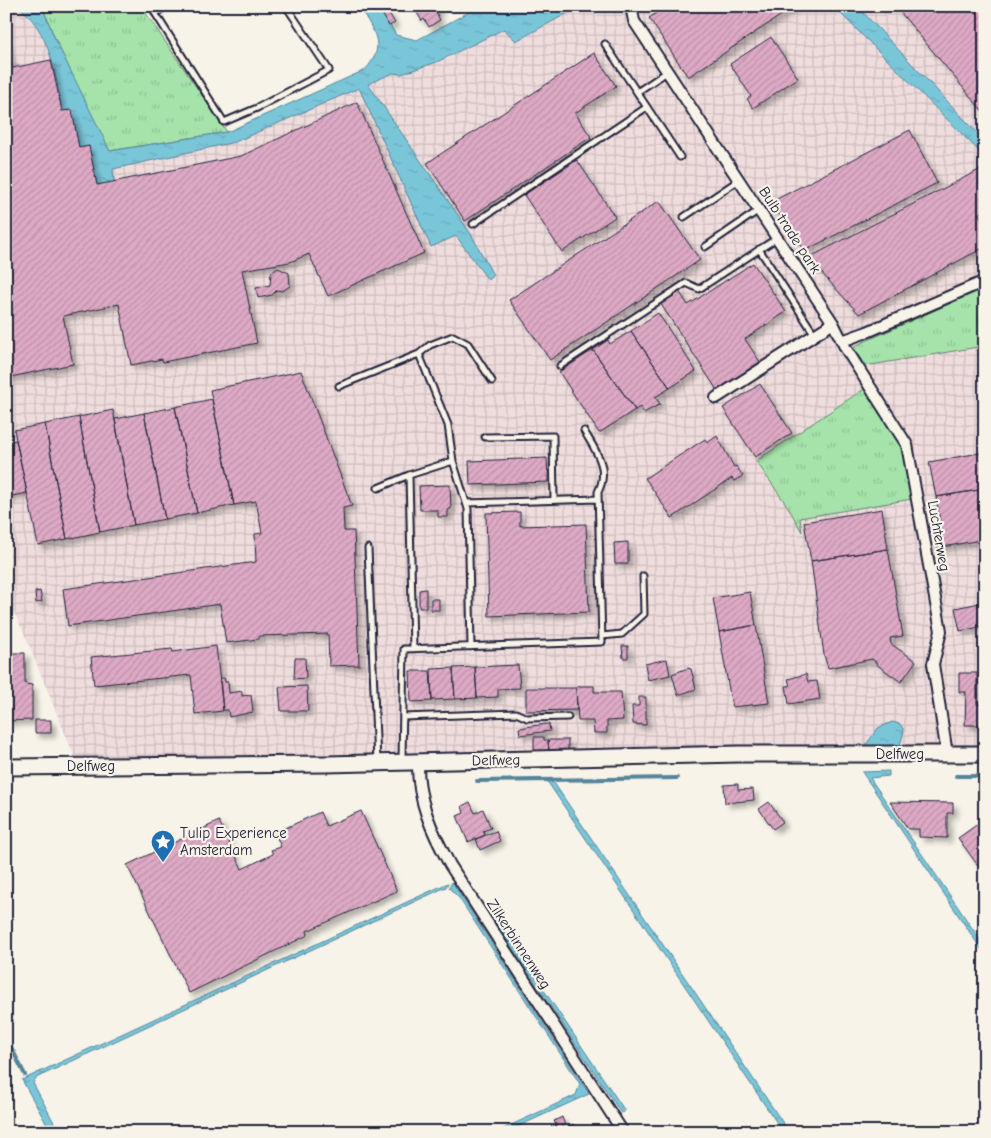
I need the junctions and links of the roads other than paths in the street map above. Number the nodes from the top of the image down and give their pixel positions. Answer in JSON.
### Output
{"nodes":[{"id":1,"x":168,"y":6,"type":"edge"},
{"id":2,"x":286,"y":6,"type":"edge"},
{"id":3,"x":630,"y":6,"type":"edge"},
{"id":4,"x":605,"y":44,"type":"dead end"},
{"id":5,"x":667,"y":72,"type":"junction"},
{"id":6,"x":637,"y":92,"type":"junction"},
{"id":7,"x":647,"y":107,"type":"junction"},
{"id":8,"x":680,"y":157,"type":"dead end"},
{"id":9,"x":739,"y":180,"type":"junction"},
{"id":10,"x":759,"y":210,"type":"junction"},
{"id":11,"x":684,"y":217,"type":"dead end"},
{"id":12,"x":473,"y":224,"type":"dead end"},
{"id":13,"x":777,"y":237,"type":"junction"},
{"id":14,"x":705,"y":247,"type":"dead end"},
{"id":15,"x":759,"y":249,"type":"junction"},
{"id":16,"x":985,"y":280,"type":"edge"},
{"id":17,"x":833,"y":323,"type":"junction"},
{"id":18,"x":815,"y":335,"type":"junction"},
{"id":19,"x":842,"y":341,"type":"junction"},
{"id":20,"x":419,"y":354,"type":"junction"},
{"id":21,"x":560,"y":366,"type":"dead end"},
{"id":22,"x":492,"y":381,"type":"dead end"},
{"id":23,"x":339,"y":386,"type":"dead end"},
{"id":24,"x":716,"y":398,"type":"dead end"},
{"id":25,"x":584,"y":431,"type":"dead end"},
{"id":26,"x":485,"y":437,"type":"dead end"},
{"id":27,"x":453,"y":462,"type":"junction"},
{"id":28,"x":409,"y":475,"type":"junction"},
{"id":29,"x":378,"y":488,"type":"dead end"},
{"id":30,"x":598,"y":499,"type":"junction"},
{"id":31,"x":554,"y":500,"type":"junction"},
{"id":32,"x":466,"y":503,"type":"junction"},
{"id":33,"x":368,"y":548,"type":"dead end"},
{"id":34,"x":644,"y":576,"type":"dead end"},
{"id":35,"x":602,"y":636,"type":"junction"},
{"id":36,"x":471,"y":647,"type":"junction"},
{"id":37,"x":414,"y":649,"type":"junction"},
{"id":38,"x":403,"y":717,"type":"junction"},
{"id":39,"x":568,"y":718,"type":"dead end"},
{"id":40,"x":947,"y":754,"type":"junction"},
{"id":41,"x":985,"y":754,"type":"edge"},
{"id":42,"x":410,"y":762,"type":"junction"},
{"id":43,"x":377,"y":763,"type":"junction"},
{"id":44,"x":6,"y":767,"type":"edge"},
{"id":45,"x":623,"y":1132,"type":"edge"}],
"edges":[{"from":1,"to":2,"type":"lane"},
{"from":3,"to":5,"type":"street","name":"Bulb trade park"},
{"from":4,"to":6,"type":"lane"},
{"from":5,"to":6,"type":"lane"},
{"from":5,"to":9,"type":"street","name":"Bulb trade park"},
{"from":6,"to":7,"type":"lane"},
{"from":7,"to":8,"type":"lane"},
{"from":7,"to":12,"type":"lane"},
{"from":9,"to":10,"type":"street","name":"Bulb trade park"},
{"from":9,"to":11,"type":"lane"},
{"from":10,"to":13,"type":"street","name":"Bulb trade park"},
{"from":10,"to":14,"type":"lane"},
{"from":13,"to":15,"type":"lane"},
{"from":13,"to":17,"type":"street","name":"Bulb trade park"},
{"from":15,"to":18,"type":"lane"},
{"from":15,"to":21,"type":"lane"},
{"from":16,"to":19,"type":"street"},
{"from":17,"to":18,"type":"street"},
{"from":17,"to":19,"type":"street","name":"Bulb trade park"},
{"from":18,"to":24,"type":"street"},
{"from":19,"to":40,"type":"street","name":"Luchterweg"},
{"from":20,"to":22,"type":"lane"},
{"from":20,"to":23,"type":"lane"},
{"from":20,"to":27,"type":"lane"},
{"from":25,"to":30,"type":"lane"},
{"from":26,"to":31,"type":"lane"},
{"from":27,"to":28,"type":"lane"},
{"from":27,"to":32,"type":"lane"},
{"from":28,"to":29,"type":"lane"},
{"from":28,"to":37,"type":"lane"},
{"from":30,"to":31,"type":"lane"},
{"from":30,"to":35,"type":"lane"},
{"from":31,"to":32,"type":"lane"},
{"from":32,"to":36,"type":"lane"},
{"from":33,"to":43,"type":"lane"},
{"from":34,"to":35,"type":"lane"},
{"from":35,"to":36,"type":"lane"},
{"from":36,"to":37,"type":"lane"},
{"from":37,"to":38,"type":"lane"},
{"from":38,"to":39,"type":"lane"},
{"from":38,"to":42,"type":"lane"},
{"from":40,"to":41,"type":"main road","name":"Delfweg"},
{"from":40,"to":42,"type":"main road","name":"Delfweg"},
{"from":42,"to":43,"type":"main road","name":"Delfweg"},
{"from":42,"to":45,"type":"street","name":"Zilkerbinnenweg"},
{"from":43,"to":44,"type":"main road","name":"Delfweg"}]}
